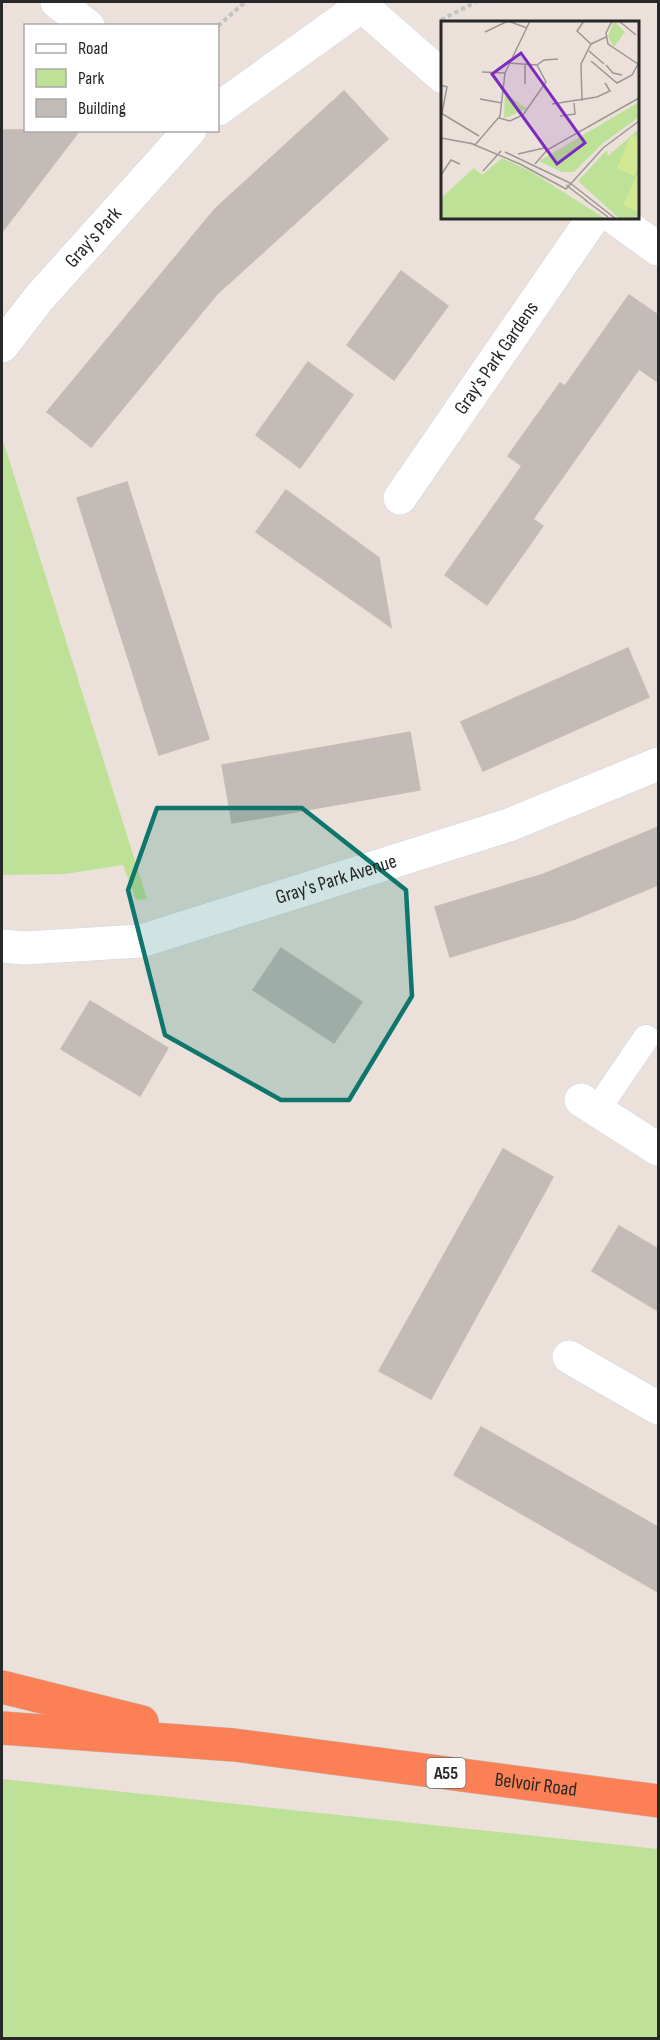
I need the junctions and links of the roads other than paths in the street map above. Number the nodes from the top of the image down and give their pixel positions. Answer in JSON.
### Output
{"nodes":[{"id":1,"x":57,"y":2,"type":"edge"},
{"id":2,"x":364,"y":3,"type":"edge"},
{"id":3,"x":85,"y":24,"type":"edge"},
{"id":4,"x":441,"y":75,"type":"edge"},
{"id":5,"x":219,"y":108,"type":"edge"},
{"id":6,"x":188,"y":132,"type":"edge"},
{"id":7,"x":592,"y":219,"type":"edge"},
{"id":8,"x":616,"y":219,"type":"edge"},
{"id":9,"x":658,"y":249,"type":"edge"},
{"id":10,"x":2,"y":346,"type":"edge"},
{"id":11,"x":400,"y":498,"type":"dead end"},
{"id":12,"x":658,"y":764,"type":"edge"},
{"id":13,"x":2,"y":946,"type":"edge"},
{"id":14,"x":646,"y":1038,"type":"dead end"},
{"id":15,"x":589,"y":1105,"type":"joint"},
{"id":16,"x":658,"y":1149,"type":"edge"},
{"id":17,"x":568,"y":1357,"type":"dead end"},
{"id":18,"x":658,"y":1408,"type":"edge"},
{"id":19,"x":2,"y":1687,"type":"edge"},
{"id":20,"x":2,"y":1728,"type":"edge"},
{"id":21,"x":234,"y":1745,"type":"junction"},
{"id":22,"x":658,"y":1801,"type":"edge"}],
"edges":[{"from":1,"to":3,"type":"street"},
{"from":2,"to":4,"type":"street"},
{"from":2,"to":5,"type":"street"},
{"from":6,"to":10,"type":"street","name":"Gray's Park"},
{"from":7,"to":11,"type":"street","name":"Gray's Park Gardens"},
{"from":8,"to":9,"type":"street"},
{"from":12,"to":13,"type":"street","name":"Gray's Park Avenue"},
{"from":14,"to":15,"type":"lane"},
{"from":15,"to":16,"type":"street"},
{"from":17,"to":18,"type":"street"},
{"from":19,"to":21,"type":"highway","name":"Belvoir Road","number":"A55"},
{"from":20,"to":21,"type":"highway","name":"Belvoir Road","number":"A55"},
{"from":21,"to":22,"type":"highway","name":"Belvoir Road","number":"A55"}]}
